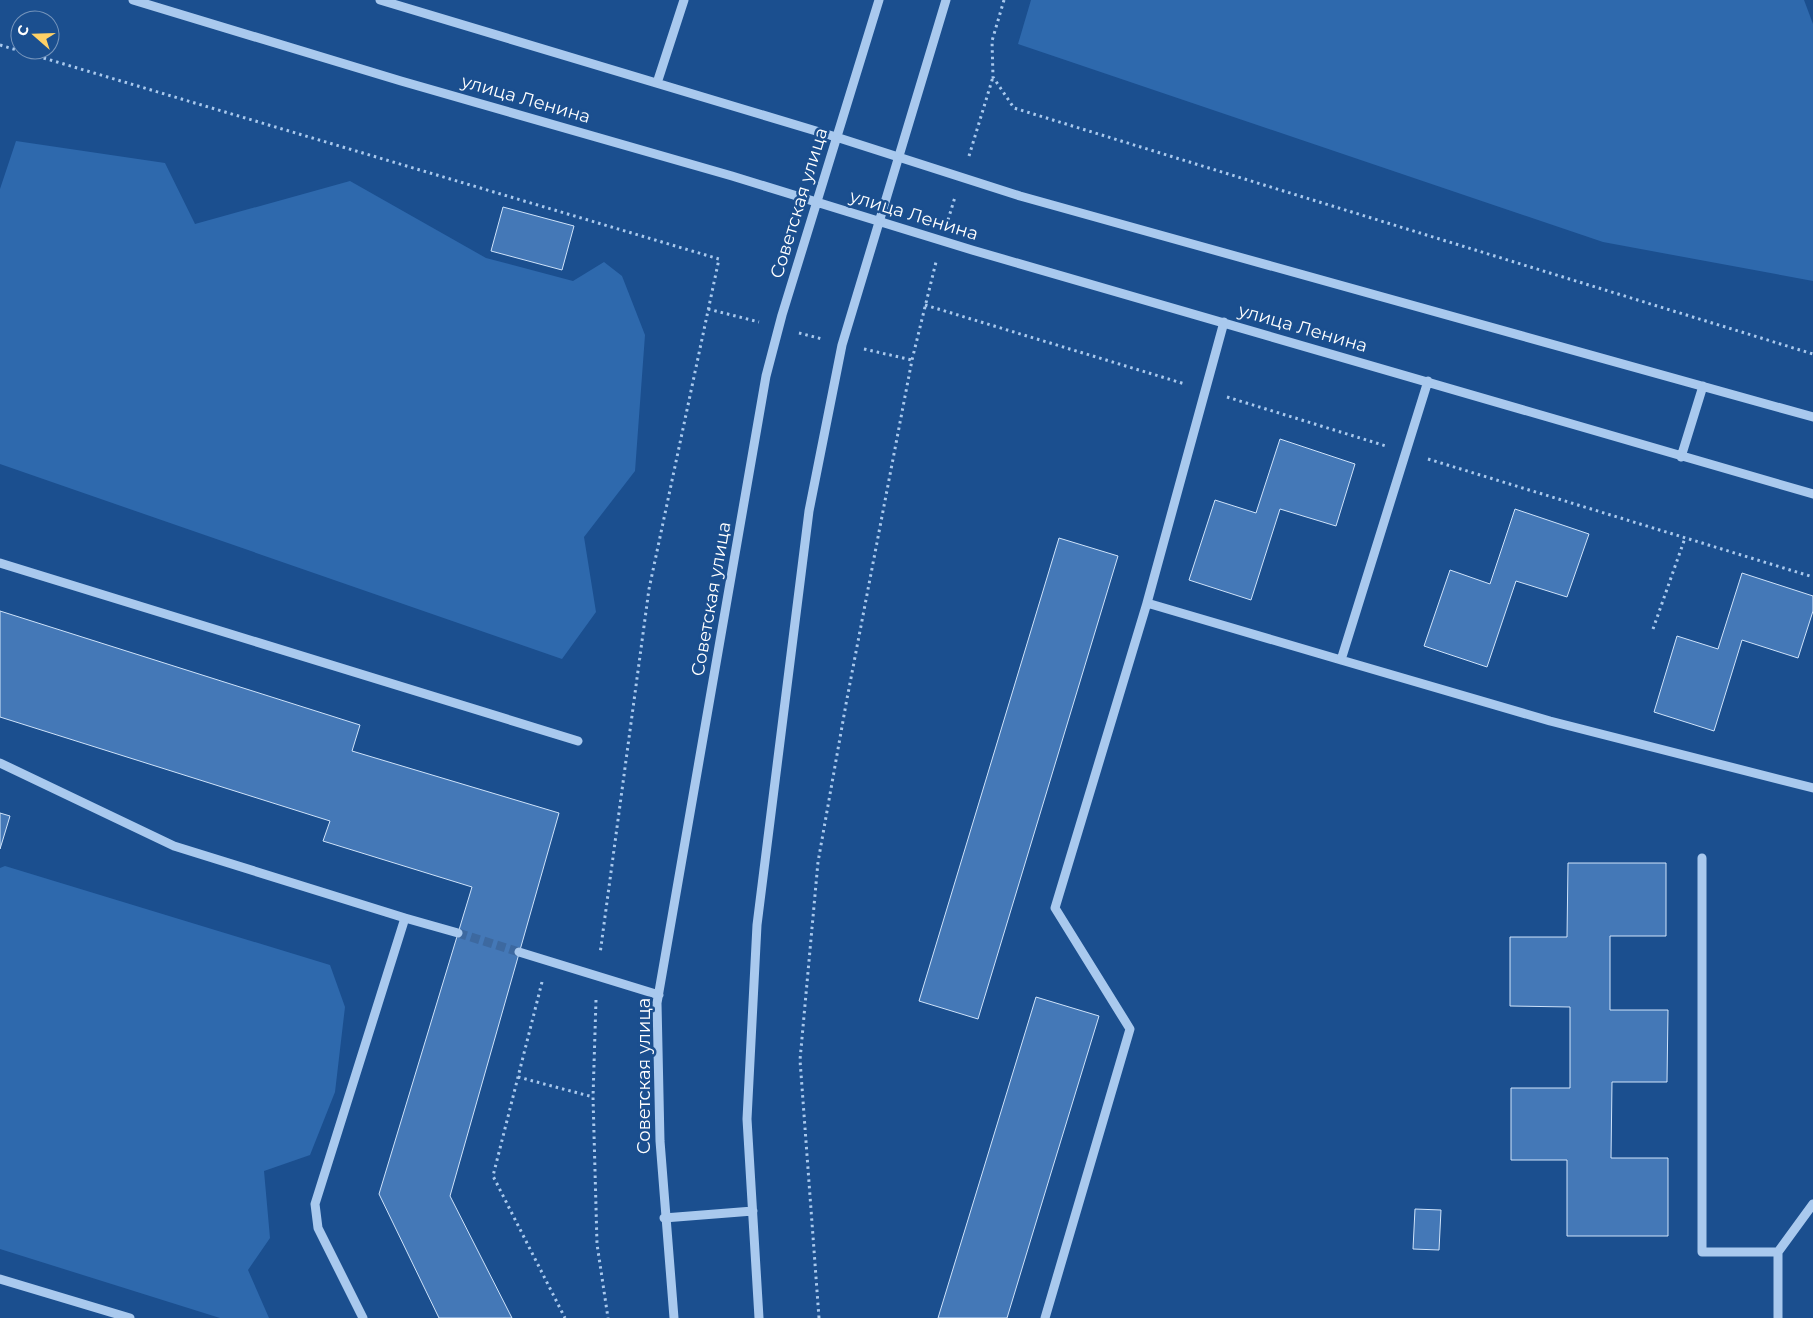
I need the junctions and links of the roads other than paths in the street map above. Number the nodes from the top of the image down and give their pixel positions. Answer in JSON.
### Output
{"nodes":[{"id":1,"x":380,"y":0,"type":"edge"},
{"id":2,"x":684,"y":0,"type":"edge"},
{"id":3,"x":879,"y":0,"type":"edge"},
{"id":4,"x":946,"y":0,"type":"edge"},
{"id":5,"x":137,"y":1,"type":"edge"},
{"id":6,"x":657,"y":83,"type":"junction"},
{"id":7,"x":836,"y":137,"type":"junction"},
{"id":8,"x":898,"y":156,"type":"junction"},
{"id":9,"x":816,"y":202,"type":"junction"},
{"id":10,"x":879,"y":222,"type":"junction"},
{"id":11,"x":1224,"y":322,"type":"junction"},
{"id":12,"x":1428,"y":382,"type":"junction"},
{"id":13,"x":1703,"y":386,"type":"junction"},
{"id":14,"x":1813,"y":417,"type":"edge"},
{"id":15,"x":1682,"y":457,"type":"junction"},
{"id":16,"x":1813,"y":494,"type":"edge"},
{"id":17,"x":0,"y":563,"type":"edge"},
{"id":18,"x":1147,"y":603,"type":"junction"},
{"id":19,"x":1341,"y":660,"type":"junction"},
{"id":20,"x":578,"y":741,"type":"dead end"},
{"id":21,"x":0,"y":764,"type":"edge"},
{"id":22,"x":1813,"y":788,"type":"edge"},
{"id":23,"x":1702,"y":858,"type":"dead end"},
{"id":24,"x":405,"y":918,"type":"junction"},
{"id":25,"x":458,"y":934,"type":"tunnel mouth"},
{"id":26,"x":520,"y":952,"type":"tunnel mouth"},
{"id":27,"x":659,"y":995,"type":"junction"},
{"id":28,"x":1813,"y":1204,"type":"edge"},
{"id":29,"x":753,"y":1211,"type":"junction"},
{"id":30,"x":664,"y":1218,"type":"junction"},
{"id":31,"x":1778,"y":1252,"type":"junction"},
{"id":32,"x":0,"y":1279,"type":"edge"},
{"id":33,"x":130,"y":1318,"type":"edge"},
{"id":34,"x":363,"y":1318,"type":"edge"},
{"id":35,"x":674,"y":1318,"type":"edge"},
{"id":36,"x":759,"y":1318,"type":"edge"},
{"id":37,"x":1045,"y":1318,"type":"edge"},
{"id":38,"x":1778,"y":1318,"type":"edge"}],
"edges":[{"from":1,"to":6,"type":"street"},
{"from":2,"to":6,"type":"street"},
{"from":3,"to":7,"type":"street","name":"Советская улица"},
{"from":4,"to":8,"type":"street"},
{"from":5,"to":9,"type":"street","name":"улица Ленина"},
{"from":6,"to":7,"type":"street"},
{"from":7,"to":8,"type":"street"},
{"from":7,"to":9,"type":"street","name":"Советская улица"},
{"from":8,"to":10,"type":"street"},
{"from":8,"to":13,"type":"street"},
{"from":9,"to":10,"type":"street","name":"улица Ленина"},
{"from":9,"to":27,"type":"street","name":"Советская улица"},
{"from":10,"to":11,"type":"street","name":"улица Ленина"},
{"from":10,"to":29,"type":"street"},
{"from":11,"to":12,"type":"street","name":"улица Ленина"},
{"from":11,"to":18,"type":"street"},
{"from":12,"to":15,"type":"street","name":"улица Ленина"},
{"from":12,"to":19,"type":"street"},
{"from":13,"to":14,"type":"street"},
{"from":13,"to":15,"type":"street"},
{"from":15,"to":16,"type":"street","name":"улица Ленина"},
{"from":17,"to":20,"type":"street"},
{"from":18,"to":19,"type":"street"},
{"from":18,"to":37,"type":"street"},
{"from":19,"to":22,"type":"street"},
{"from":21,"to":24,"type":"street"},
{"from":23,"to":31,"type":"street"},
{"from":24,"to":25,"type":"street"},
{"from":24,"to":34,"type":"street"},
{"from":26,"to":27,"type":"street"},
{"from":27,"to":30,"type":"street","name":"Советская улица"},
{"from":28,"to":31,"type":"street"},
{"from":29,"to":30,"type":"street"},
{"from":29,"to":36,"type":"street"},
{"from":30,"to":35,"type":"street","name":"Советская улица"},
{"from":31,"to":38,"type":"street"},
{"from":32,"to":33,"type":"street"}]}
